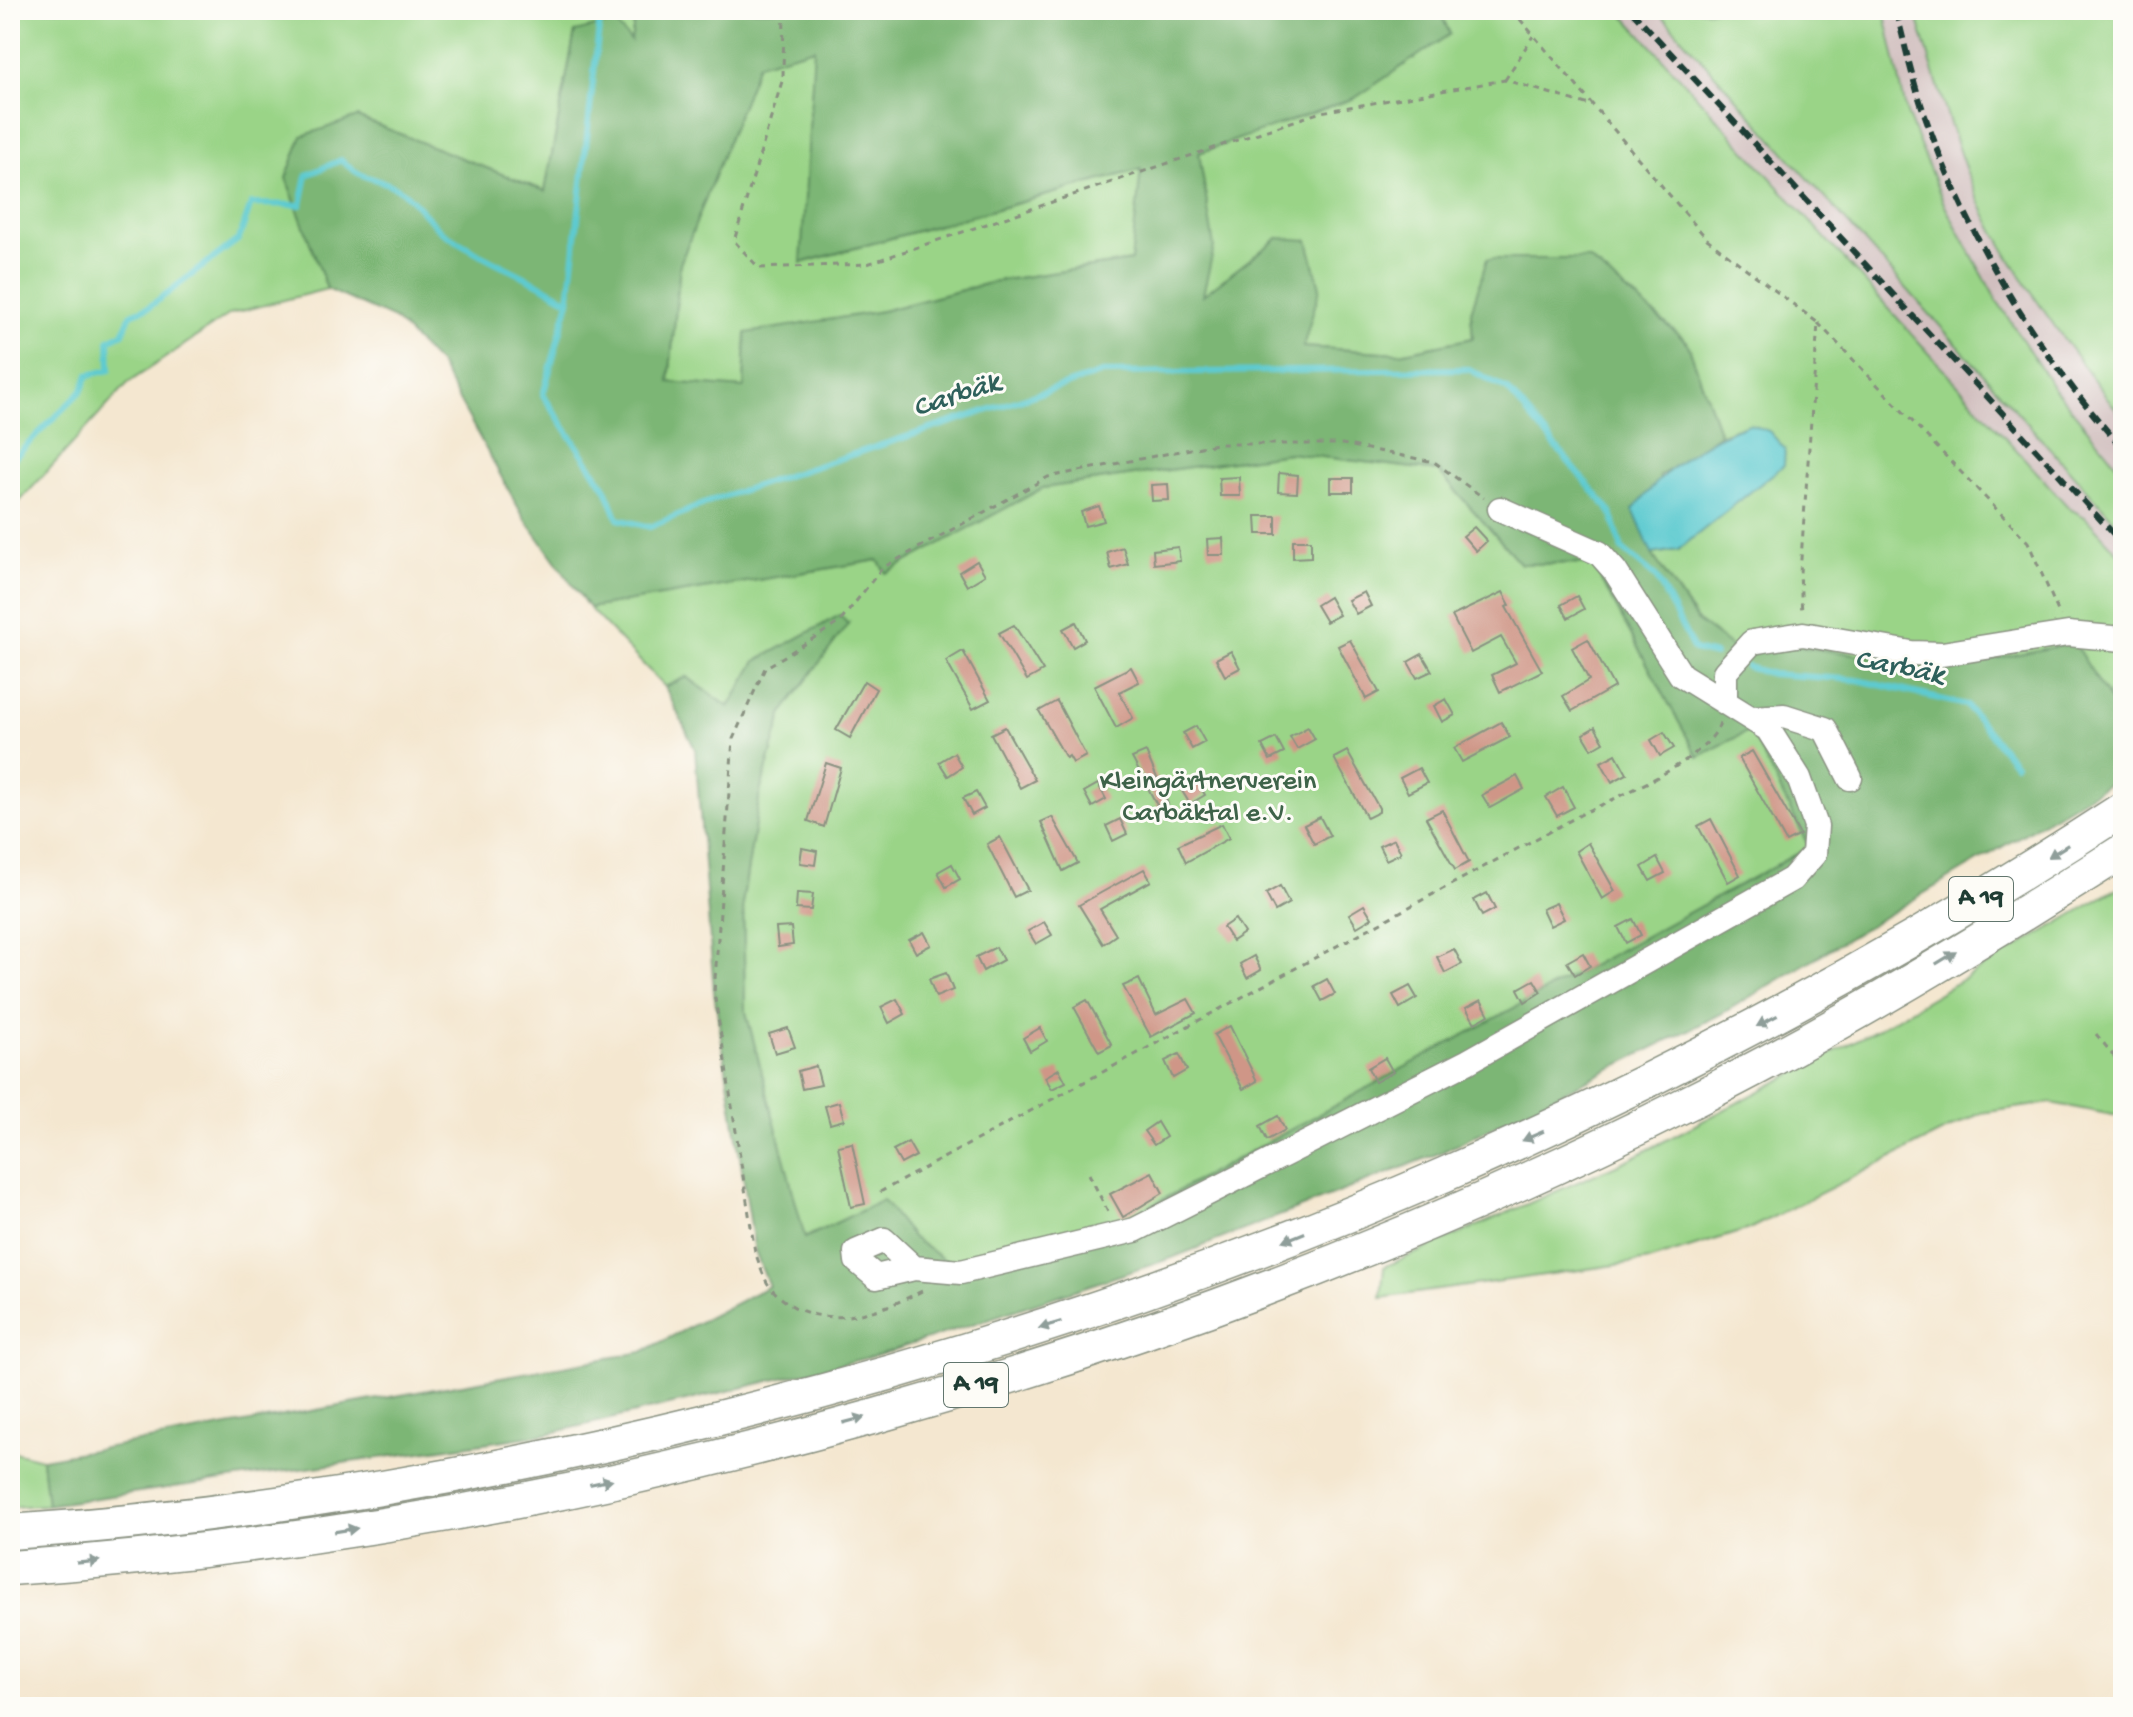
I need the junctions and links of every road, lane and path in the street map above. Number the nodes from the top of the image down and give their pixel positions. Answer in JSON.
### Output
{"nodes":[{"id":1,"x":784,"y":10,"type":"edge"},
{"id":2,"x":1512,"y":10,"type":"edge"},
{"id":3,"x":1533,"y":35,"type":"junction"},
{"id":4,"x":1505,"y":80,"type":"junction"},
{"id":5,"x":1593,"y":106,"type":"junction"},
{"id":6,"x":1818,"y":323,"type":"junction"},
{"id":7,"x":1500,"y":509,"type":"joint"},
{"id":8,"x":1803,"y":634,"type":"junction"},
{"id":9,"x":2068,"y":634,"type":"junction"},
{"id":10,"x":2123,"y":639,"type":"edge"},
{"id":11,"x":1725,"y":699,"type":"junction"},
{"id":12,"x":1753,"y":718,"type":"junction"},
{"id":13,"x":1850,"y":778,"type":"dead end"},
{"id":14,"x":2123,"y":809,"type":"edge"},
{"id":15,"x":2123,"y":851,"type":"edge"},
{"id":16,"x":2096,"y":1034,"type":"dead end"},
{"id":17,"x":2123,"y":1067,"type":"edge"},
{"id":18,"x":1089,"y":1174,"type":"dead end"},
{"id":19,"x":880,"y":1192,"type":"dead end"},
{"id":20,"x":1119,"y":1234,"type":"junction"},
{"id":21,"x":914,"y":1268,"type":"dead end"},
{"id":22,"x":961,"y":1272,"type":"junction"},
{"id":23,"x":10,"y":1532,"type":"edge"},
{"id":24,"x":10,"y":1568,"type":"edge"}],
"edges":[{"from":1,"to":4,"type":"path"},
{"from":2,"to":3,"type":"path"},
{"from":3,"to":4,"type":"path"},
{"from":3,"to":5,"type":"path"},
{"from":4,"to":5,"type":"path"},
{"from":5,"to":6,"type":"path"},
{"from":6,"to":8,"type":"path"},
{"from":6,"to":9,"type":"path"},
{"from":7,"to":11,"type":"lane"},
{"from":7,"to":22,"type":"path"},
{"from":8,"to":9,"type":"lane"},
{"from":8,"to":11,"type":"lane"},
{"from":9,"to":10,"type":"lane"},
{"from":11,"to":12,"type":"lane"},
{"from":11,"to":19,"type":"path"},
{"from":12,"to":13,"type":"lane"},
{"from":12,"to":20,"type":"lane"},
{"from":14,"to":23,"type":"highway","number":"A 19","one_way":true},
{"from":24,"to":15,"type":"highway","number":"A 19","one_way":true},
{"from":16,"to":17,"type":"path"},
{"from":18,"to":20,"type":"path"},
{"from":20,"to":22,"type":"lane"},
{"from":21,"to":22,"type":"lane"}]}
